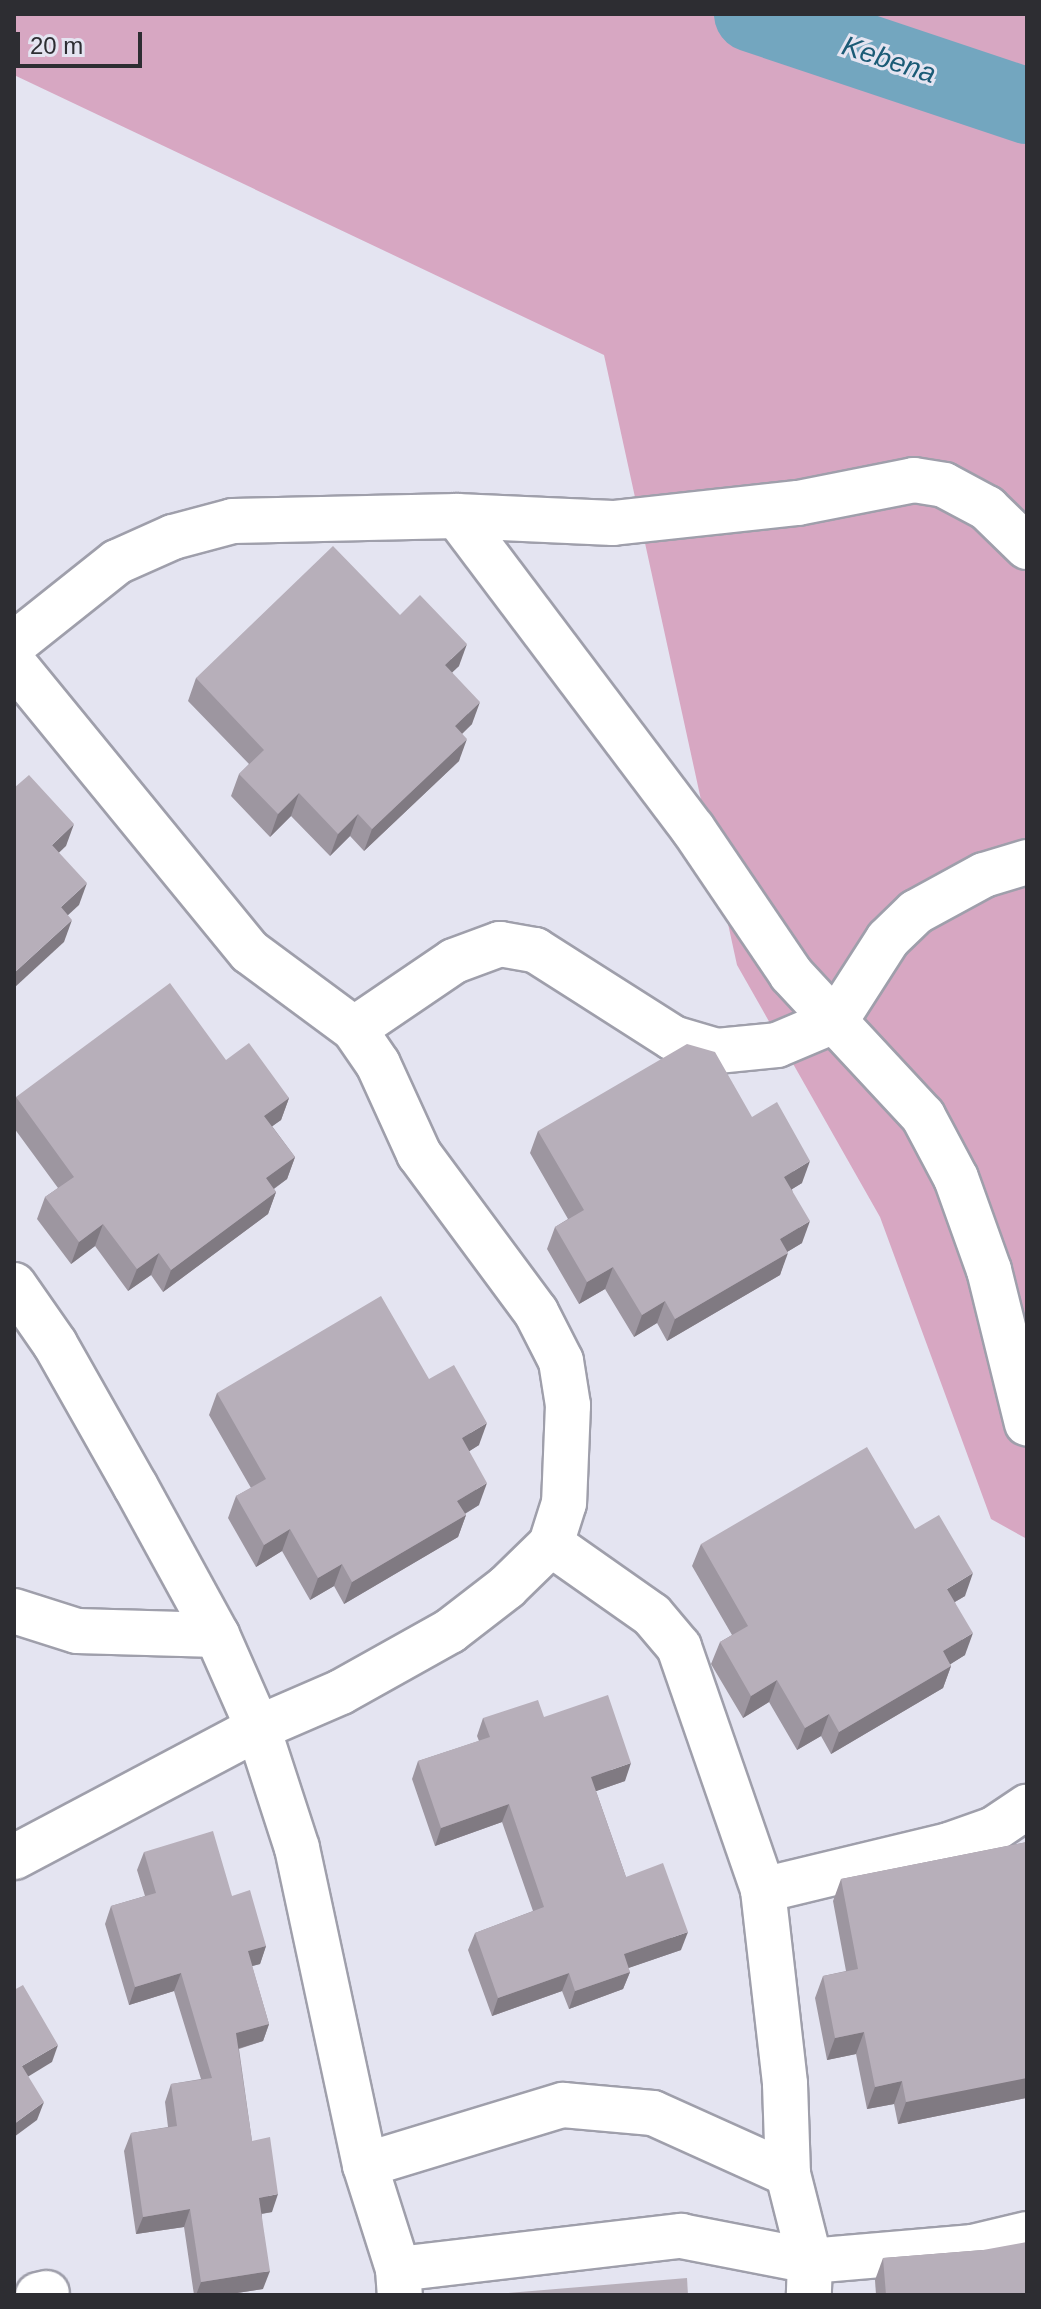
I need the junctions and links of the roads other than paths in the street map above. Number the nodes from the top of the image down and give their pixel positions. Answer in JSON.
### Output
{"nodes":[{"id":1,"x":457,"y":516,"type":"junction"},
{"id":2,"x":1027,"y":547,"type":"edge"},
{"id":3,"x":14,"y":644,"type":"edge"},
{"id":4,"x":14,"y":664,"type":"edge"},
{"id":5,"x":1027,"y":862,"type":"edge"},
{"id":6,"x":836,"y":1020,"type":"junction"},
{"id":7,"x":354,"y":1029,"type":"junction"},
{"id":8,"x":14,"y":1285,"type":"edge"},
{"id":9,"x":1027,"y":1423,"type":"edge"},
{"id":10,"x":551,"y":1544,"type":"junction"},
{"id":11,"x":14,"y":1611,"type":"edge"},
{"id":12,"x":217,"y":1635,"type":"junction"},
{"id":13,"x":258,"y":1728,"type":"junction"},
{"id":14,"x":1027,"y":1807,"type":"edge"},
{"id":15,"x":14,"y":1857,"type":"edge"},
{"id":16,"x":763,"y":1890,"type":"junction"},
{"id":17,"x":365,"y":2165,"type":"junction"},
{"id":18,"x":788,"y":2174,"type":"junction"},
{"id":19,"x":1027,"y":2234,"type":"edge"},
{"id":20,"x":810,"y":2278,"type":"edge"},
{"id":21,"x":399,"y":2282,"type":"edge"}],
"edges":[{"from":1,"to":2,"type":"street"},
{"from":1,"to":3,"type":"street"},
{"from":1,"to":6,"type":"street"},
{"from":4,"to":7,"type":"street"},
{"from":5,"to":6,"type":"street"},
{"from":6,"to":7,"type":"street"},
{"from":6,"to":9,"type":"street"},
{"from":7,"to":10,"type":"street"},
{"from":8,"to":12,"type":"street"},
{"from":10,"to":13,"type":"street"},
{"from":10,"to":16,"type":"street"},
{"from":11,"to":12,"type":"street"},
{"from":12,"to":13,"type":"street"},
{"from":13,"to":15,"type":"street"},
{"from":13,"to":17,"type":"street"},
{"from":14,"to":16,"type":"street"},
{"from":16,"to":18,"type":"street"},
{"from":17,"to":18,"type":"street"},
{"from":17,"to":21,"type":"street"},
{"from":18,"to":20,"type":"street"},
{"from":19,"to":20,"type":"street"},
{"from":20,"to":21,"type":"street"}]}
